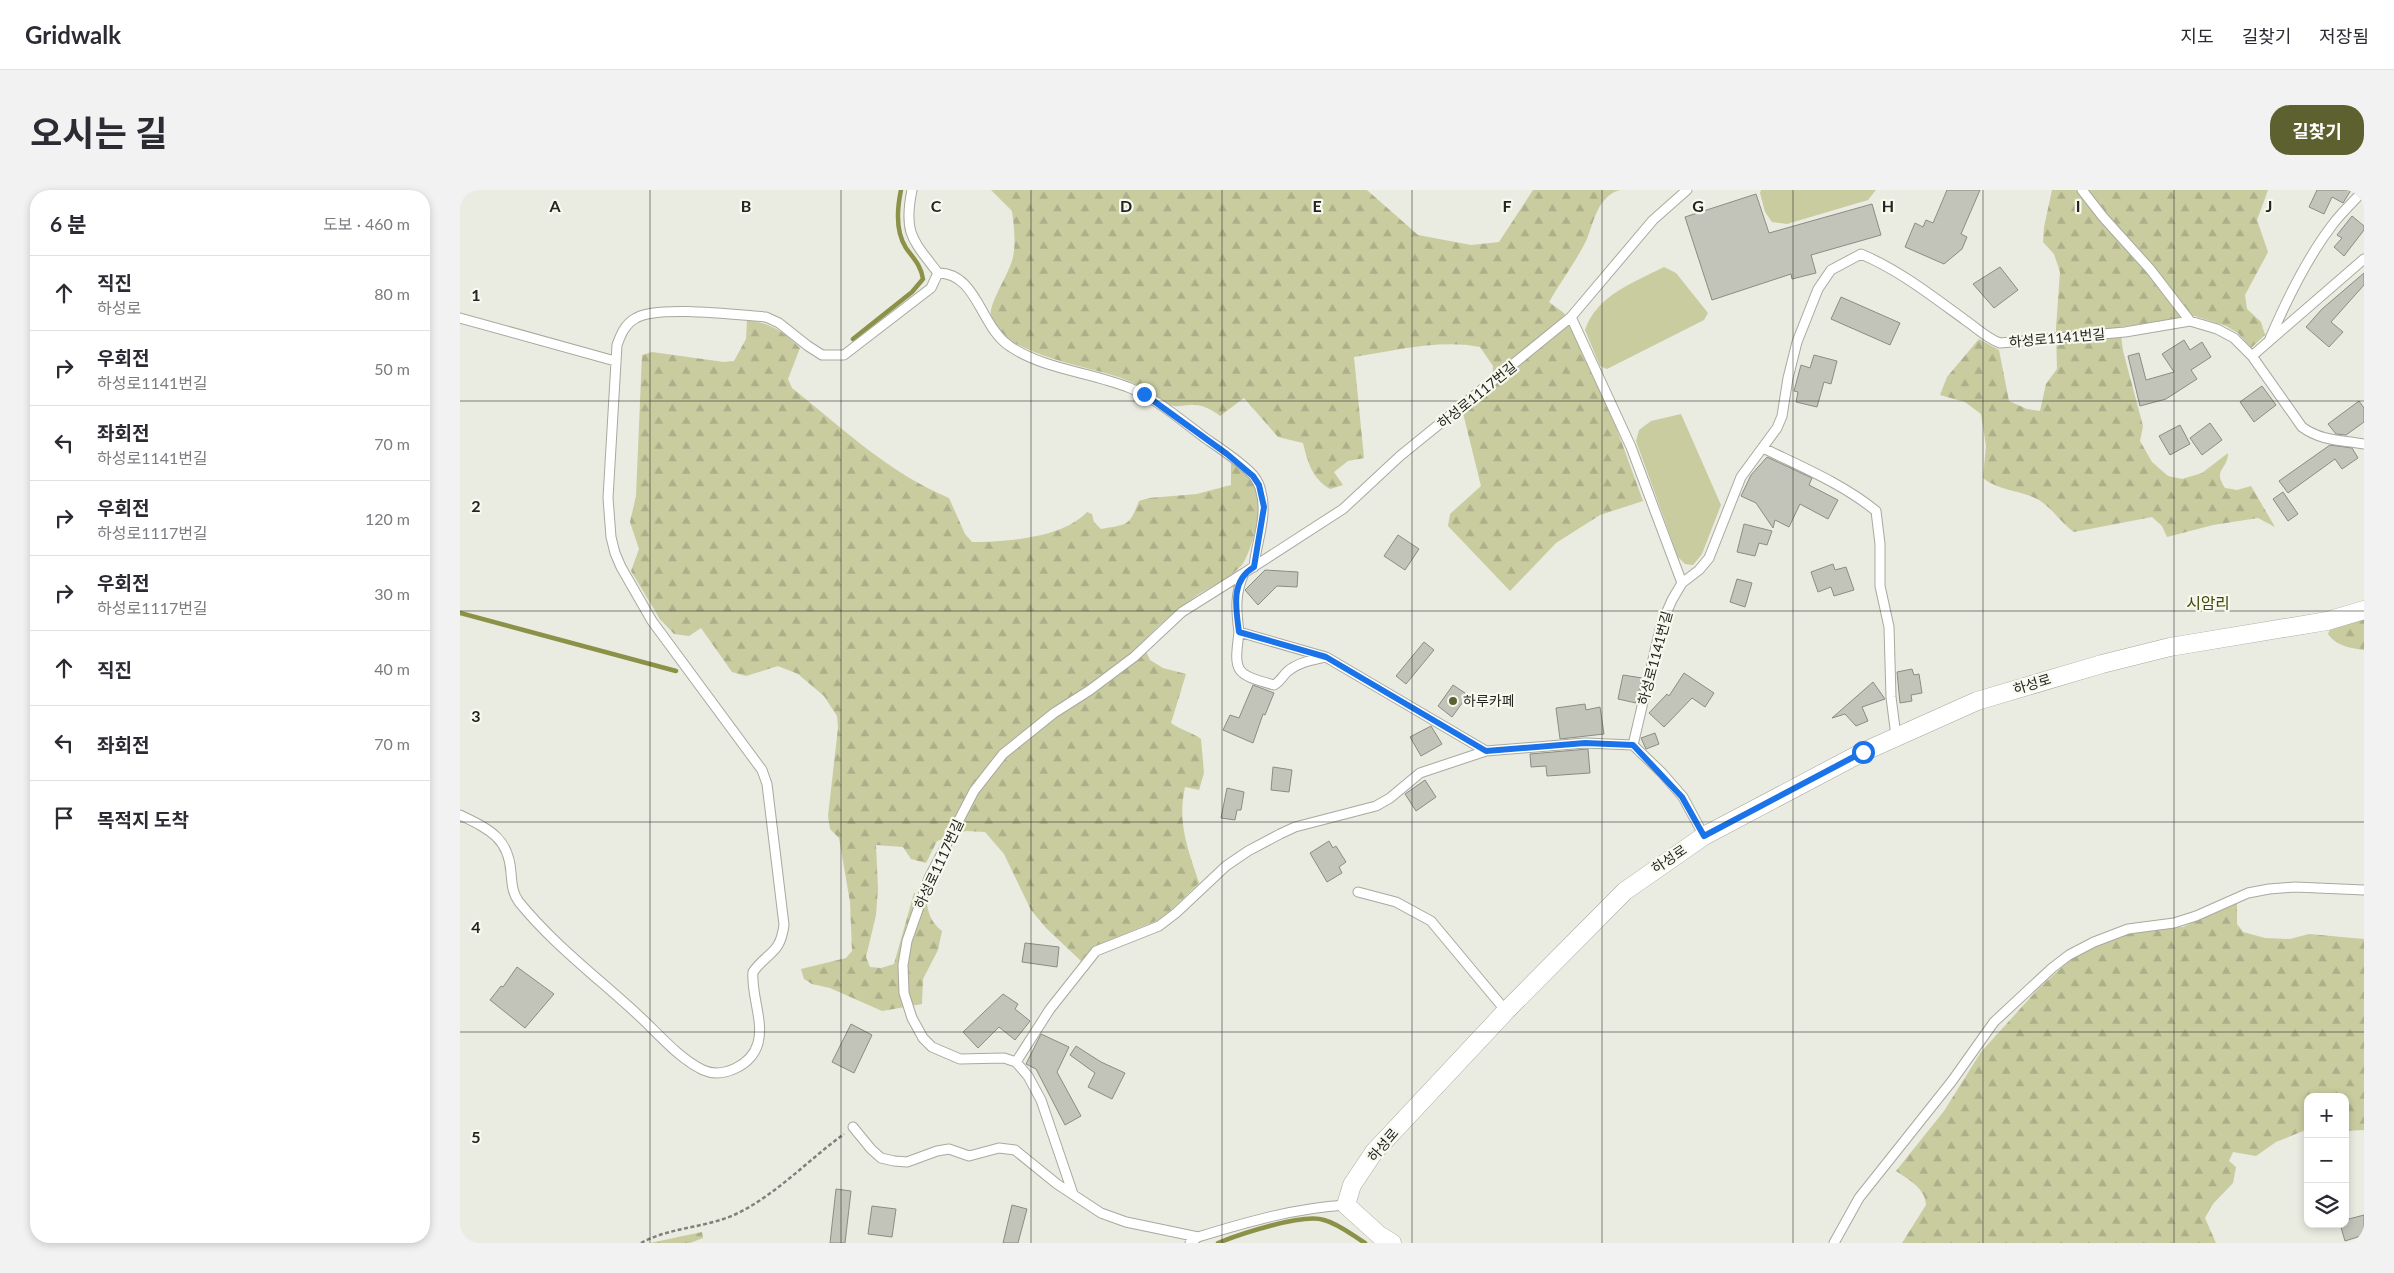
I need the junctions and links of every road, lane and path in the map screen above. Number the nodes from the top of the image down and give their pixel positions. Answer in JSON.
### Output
{"nodes":[{"id":1,"x":912,"y":190,"type":"edge"},
{"id":2,"x":1687,"y":190,"type":"edge"},
{"id":3,"x":2082,"y":190,"type":"edge"},
{"id":4,"x":2364,"y":190,"type":"edge"},
{"id":5,"x":2364,"y":258,"type":"edge"},
{"id":6,"x":938,"y":273,"type":"junction"},
{"id":7,"x":1571,"y":317,"type":"junction"},
{"id":8,"x":460,"y":318,"type":"edge"},
{"id":9,"x":2190,"y":321,"type":"junction"},
{"id":10,"x":2269,"y":341,"type":"junction"},
{"id":11,"x":2252,"y":356,"type":"junction"},
{"id":12,"x":615,"y":361,"type":"junction"},
{"id":13,"x":2364,"y":444,"type":"edge"},
{"id":14,"x":1763,"y":448,"type":"junction"},
{"id":15,"x":1254,"y":567,"type":"junction"},
{"id":16,"x":1244,"y":573,"type":"junction"},
{"id":17,"x":1682,"y":583,"type":"junction"},
{"id":18,"x":2364,"y":610,"type":"edge"},
{"id":19,"x":1239,"y":632,"type":"junction"},
{"id":20,"x":1326,"y":657,"type":"junction"},
{"id":21,"x":1896,"y":736,"type":"junction"},
{"id":22,"x":1633,"y":745,"type":"junction"},
{"id":23,"x":1486,"y":751,"type":"junction"},
{"id":24,"x":460,"y":815,"type":"edge"},
{"id":25,"x":1704,"y":836,"type":"junction"},
{"id":26,"x":2364,"y":890,"type":"edge"},
{"id":27,"x":1358,"y":892,"type":"dead end"},
{"id":28,"x":1506,"y":1011,"type":"junction"},
{"id":29,"x":1016,"y":1062,"type":"junction"},
{"id":30,"x":853,"y":1128,"type":"joint"},
{"id":31,"x":1073,"y":1194,"type":"junction"},
{"id":32,"x":1346,"y":1205,"type":"junction"},
{"id":33,"x":1198,"y":1237,"type":"junction"},
{"id":34,"x":642,"y":1243,"type":"edge"},
{"id":35,"x":1190,"y":1243,"type":"edge"},
{"id":36,"x":1392,"y":1243,"type":"edge"},
{"id":37,"x":1834,"y":1243,"type":"edge"}],
"edges":[{"from":1,"to":6,"type":"lane"},
{"from":2,"to":7,"type":"lane","name":"하성로1117번길"},
{"from":3,"to":9,"type":"lane"},
{"from":4,"to":10,"type":"lane"},
{"from":5,"to":10,"type":"lane"},
{"from":6,"to":12,"type":"lane"},
{"from":6,"to":15,"type":"lane"},
{"from":7,"to":15,"type":"lane","name":"하성로1117번길"},
{"from":7,"to":17,"type":"lane"},
{"from":8,"to":12,"type":"lane"},
{"from":9,"to":11,"type":"lane","name":"하성로1141번길"},
{"from":9,"to":14,"type":"lane","name":"하성로1141번길"},
{"from":10,"to":11,"type":"lane"},
{"from":11,"to":13,"type":"lane","name":"하성로1141번길"},
{"from":12,"to":24,"type":"lane"},
{"from":14,"to":17,"type":"lane","name":"하성로1141번길"},
{"from":14,"to":21,"type":"lane"},
{"from":15,"to":16,"type":"lane","name":"하성로1117번길"},
{"from":16,"to":19,"type":"lane"},
{"from":16,"to":29,"type":"lane","name":"하성로1117번길"},
{"from":17,"to":22,"type":"lane","name":"하성로1141번길"},
{"from":18,"to":21,"type":"street","name":"하성로"},
{"from":19,"to":20,"type":"lane"},
{"from":19,"to":20,"type":"lane"},
{"from":20,"to":23,"type":"lane"},
{"from":21,"to":25,"type":"street","name":"하성로"},
{"from":22,"to":23,"type":"lane"},
{"from":22,"to":25,"type":"lane"},
{"from":23,"to":29,"type":"lane"},
{"from":25,"to":28,"type":"street","name":"하성로"},
{"from":26,"to":37,"type":"lane"},
{"from":27,"to":28,"type":"lane"},
{"from":28,"to":32,"type":"street","name":"하성로"},
{"from":29,"to":31,"type":"lane"},
{"from":30,"to":31,"type":"lane"},
{"from":30,"to":34,"type":"path"},
{"from":31,"to":33,"type":"lane"},
{"from":32,"to":33,"type":"lane"},
{"from":32,"to":36,"type":"street"},
{"from":33,"to":35,"type":"lane"}]}
